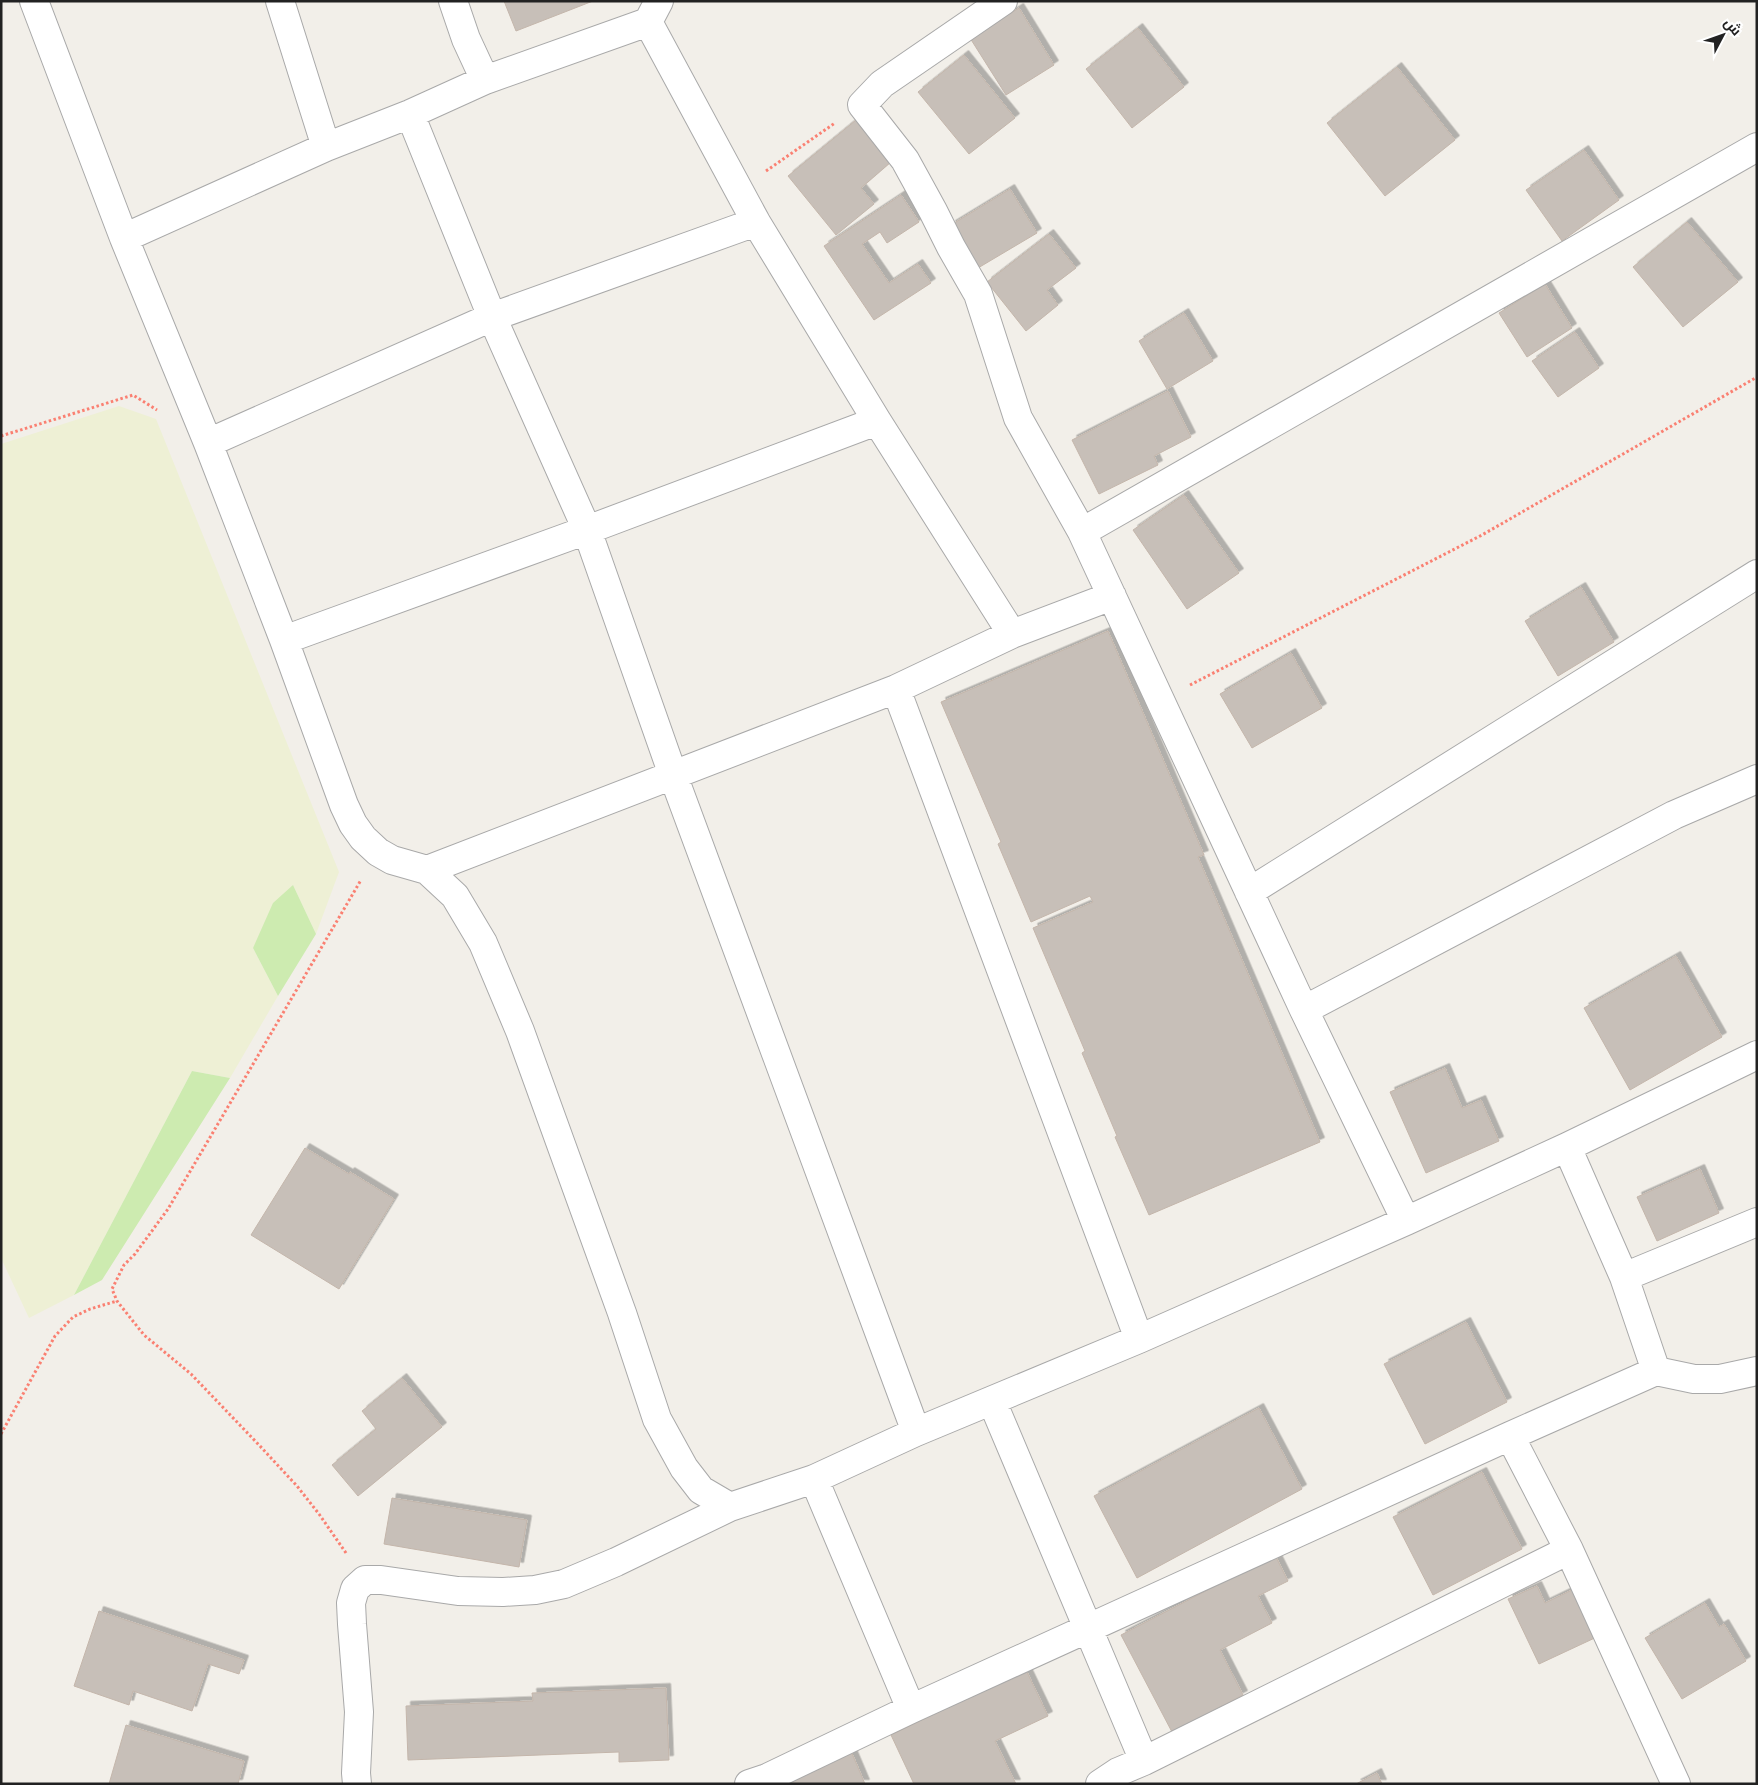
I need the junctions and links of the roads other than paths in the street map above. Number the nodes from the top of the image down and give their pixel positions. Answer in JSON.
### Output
{"nodes":[{"id":1,"x":34,"y":1,"type":"edge"},
{"id":2,"x":280,"y":1,"type":"edge"},
{"id":3,"x":453,"y":1,"type":"edge"},
{"id":4,"x":993,"y":4,"type":"edge"},
{"id":5,"x":654,"y":12,"type":"edge"},
{"id":6,"x":486,"y":80,"type":"junction"},
{"id":7,"x":410,"y":114,"type":"junction"},
{"id":8,"x":326,"y":146,"type":"junction"},
{"id":9,"x":1757,"y":146,"type":"edge"},
{"id":10,"x":756,"y":222,"type":"junction"},
{"id":11,"x":124,"y":238,"type":"junction"},
{"id":12,"x":492,"y":317,"type":"junction"},
{"id":13,"x":877,"y":421,"type":"junction"},
{"id":14,"x":208,"y":443,"type":"junction"},
{"id":15,"x":587,"y":530,"type":"junction"},
{"id":16,"x":1082,"y":532,"type":"junction"},
{"id":17,"x":1757,"y":574,"type":"edge"},
{"id":18,"x":1112,"y":596,"type":"junction"},
{"id":19,"x":1012,"y":634,"type":"junction"},
{"id":20,"x":284,"y":640,"type":"junction"},
{"id":21,"x":896,"y":689,"type":"junction"},
{"id":22,"x":673,"y":775,"type":"junction"},
{"id":23,"x":1757,"y":779,"type":"edge"},
{"id":24,"x":427,"y":870,"type":"junction"},
{"id":25,"x":1249,"y":892,"type":"junction"},
{"id":26,"x":1304,"y":1010,"type":"junction"},
{"id":27,"x":1757,"y":1055,"type":"edge"},
{"id":28,"x":1566,"y":1147,"type":"junction"},
{"id":29,"x":1406,"y":1221,"type":"junction"},
{"id":30,"x":1757,"y":1222,"type":"edge"},
{"id":31,"x":1624,"y":1278,"type":"junction"},
{"id":32,"x":1138,"y":1339,"type":"junction"},
{"id":33,"x":1656,"y":1371,"type":"junction"},
{"id":34,"x":1757,"y":1371,"type":"edge"},
{"id":35,"x":992,"y":1401,"type":"junction"},
{"id":36,"x":916,"y":1432,"type":"junction"},
{"id":37,"x":1510,"y":1436,"type":"junction"},
{"id":38,"x":814,"y":1479,"type":"junction"},
{"id":39,"x":730,"y":1507,"type":"junction"},
{"id":40,"x":1569,"y":1550,"type":"junction"},
{"id":41,"x":1088,"y":1629,"type":"junction"},
{"id":42,"x":911,"y":1709,"type":"junction"},
{"id":43,"x":1144,"y":1761,"type":"junction"},
{"id":44,"x":357,"y":1784,"type":"edge"},
{"id":45,"x":748,"y":1784,"type":"edge"},
{"id":46,"x":1100,"y":1784,"type":"edge"},
{"id":47,"x":1676,"y":1784,"type":"edge"}],
"edges":[{"from":1,"to":11,"type":"street"},
{"from":2,"to":8,"type":"street"},
{"from":3,"to":6,"type":"street"},
{"from":4,"to":16,"type":"street"},
{"from":5,"to":6,"type":"street"},
{"from":5,"to":10,"type":"street"},
{"from":6,"to":7,"type":"street"},
{"from":7,"to":8,"type":"street"},
{"from":7,"to":12,"type":"street"},
{"from":8,"to":11,"type":"street"},
{"from":9,"to":16,"type":"street"},
{"from":10,"to":12,"type":"street"},
{"from":10,"to":13,"type":"street"},
{"from":11,"to":14,"type":"street"},
{"from":12,"to":14,"type":"street"},
{"from":12,"to":15,"type":"street"},
{"from":13,"to":15,"type":"street"},
{"from":13,"to":19,"type":"street"},
{"from":14,"to":20,"type":"street"},
{"from":15,"to":20,"type":"street"},
{"from":15,"to":22,"type":"street"},
{"from":16,"to":18,"type":"street"},
{"from":17,"to":25,"type":"street"},
{"from":18,"to":19,"type":"street"},
{"from":18,"to":25,"type":"street"},
{"from":19,"to":21,"type":"street"},
{"from":20,"to":24,"type":"street"},
{"from":21,"to":22,"type":"street"},
{"from":21,"to":32,"type":"street"},
{"from":22,"to":24,"type":"street"},
{"from":22,"to":36,"type":"street"},
{"from":23,"to":26,"type":"street"},
{"from":24,"to":39,"type":"street"},
{"from":25,"to":26,"type":"street"},
{"from":26,"to":29,"type":"street"},
{"from":27,"to":28,"type":"street"},
{"from":28,"to":29,"type":"street"},
{"from":28,"to":31,"type":"street"},
{"from":29,"to":32,"type":"street"},
{"from":30,"to":31,"type":"street"},
{"from":31,"to":33,"type":"street"},
{"from":32,"to":35,"type":"street"},
{"from":33,"to":34,"type":"street"},
{"from":33,"to":37,"type":"street"},
{"from":35,"to":36,"type":"street"},
{"from":35,"to":41,"type":"street"},
{"from":36,"to":38,"type":"street"},
{"from":37,"to":40,"type":"street"},
{"from":37,"to":41,"type":"street"},
{"from":38,"to":39,"type":"street"},
{"from":38,"to":42,"type":"street"},
{"from":39,"to":44,"type":"street"},
{"from":40,"to":43,"type":"street"},
{"from":40,"to":47,"type":"street"},
{"from":41,"to":42,"type":"street"},
{"from":41,"to":43,"type":"street"},
{"from":42,"to":45,"type":"street"},
{"from":43,"to":46,"type":"street"}]}
